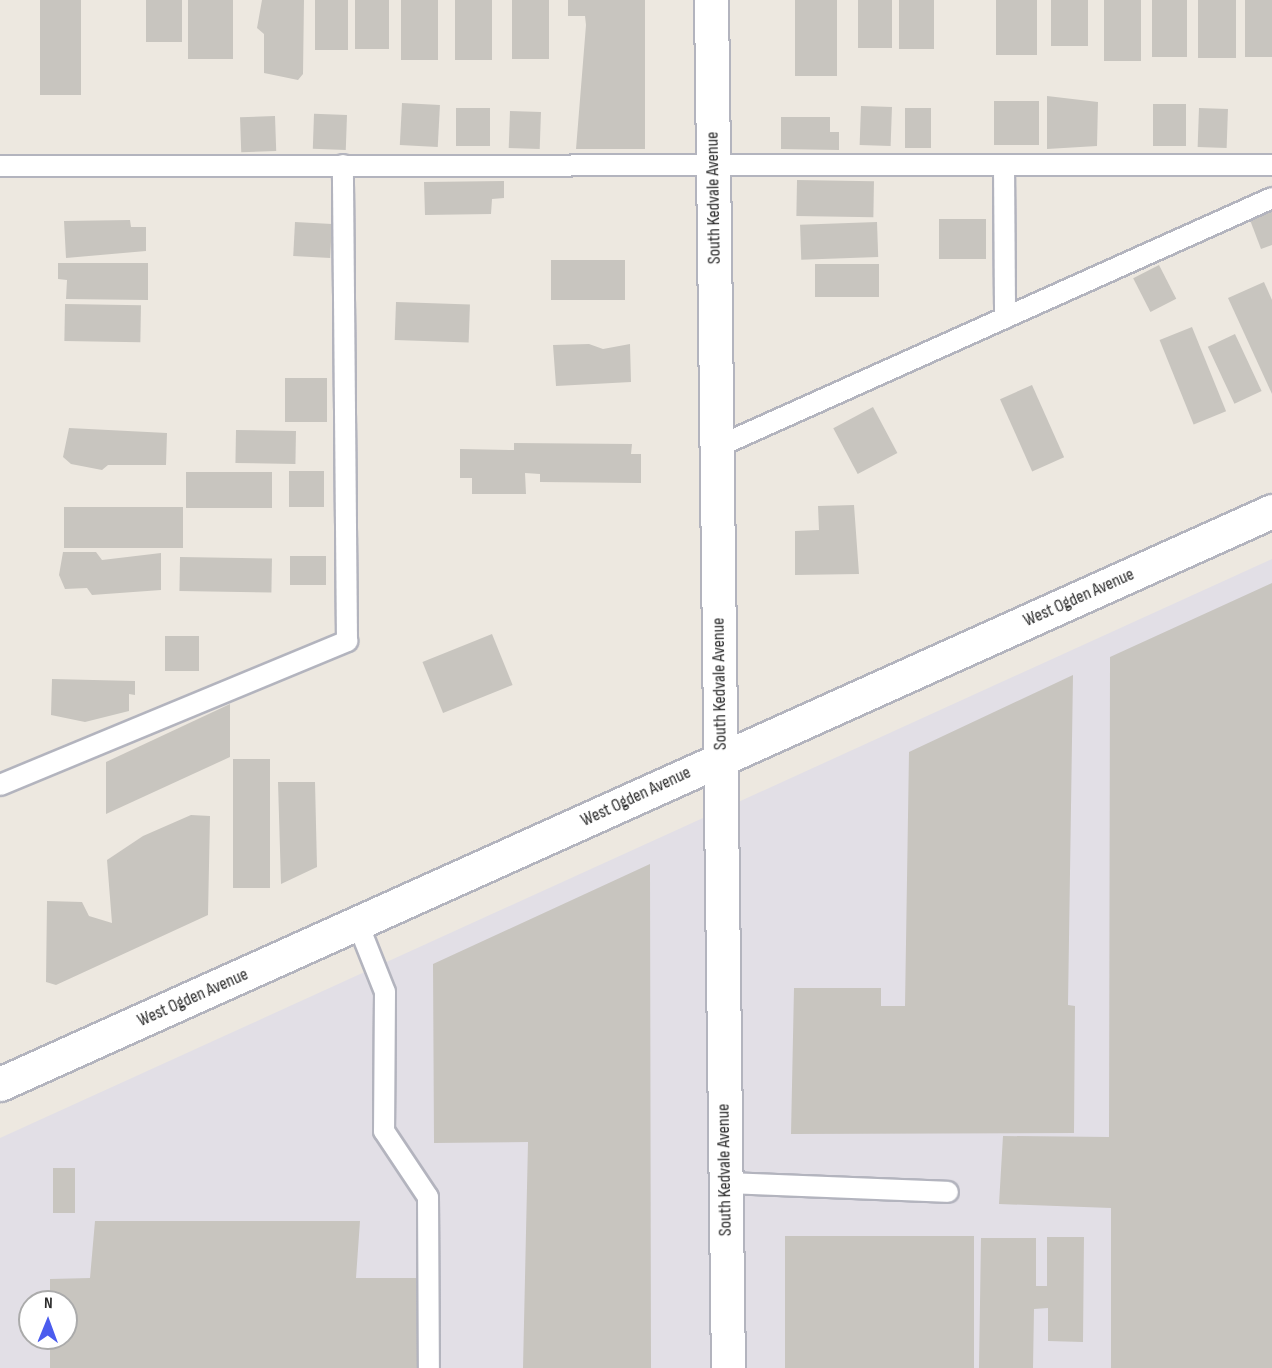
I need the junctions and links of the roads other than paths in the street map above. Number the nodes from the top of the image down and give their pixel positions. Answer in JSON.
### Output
{"nodes":[{"id":1,"x":711,"y":0,"type":"edge"},
{"id":2,"x":343,"y":165,"type":"junction"},
{"id":3,"x":713,"y":165,"type":"junction"},
{"id":4,"x":1004,"y":165,"type":"junction"},
{"id":5,"x":1272,"y":165,"type":"edge"},
{"id":6,"x":0,"y":166,"type":"edge"},
{"id":7,"x":1272,"y":198,"type":"edge"},
{"id":8,"x":1005,"y":318,"type":"junction"},
{"id":9,"x":717,"y":447,"type":"junction"},
{"id":10,"x":1270,"y":517,"type":"edge"},
{"id":11,"x":721,"y":759,"type":"junction"},
{"id":12,"x":0,"y":785,"type":"edge"},
{"id":13,"x":358,"y":924,"type":"junction"},
{"id":14,"x":0,"y":1084,"type":"edge"},
{"id":15,"x":725,"y":1183,"type":"junction"},
{"id":16,"x":948,"y":1192,"type":"dead end"},
{"id":17,"x":429,"y":1368,"type":"edge"},
{"id":18,"x":728,"y":1368,"type":"edge"}],
"edges":[{"from":1,"to":3,"type":"main road","name":"South Kedvale Avenue"},
{"from":2,"to":3,"type":"lane"},
{"from":2,"to":6,"type":"lane"},
{"from":2,"to":12,"type":"lane"},
{"from":3,"to":4,"type":"lane"},
{"from":3,"to":9,"type":"main road","name":"South Kedvale Avenue"},
{"from":4,"to":5,"type":"lane"},
{"from":4,"to":8,"type":"lane"},
{"from":7,"to":8,"type":"lane"},
{"from":8,"to":9,"type":"lane"},
{"from":9,"to":11,"type":"main road","name":"South Kedvale Avenue"},
{"from":10,"to":11,"type":"main road","name":"West Ogden Avenue"},
{"from":11,"to":13,"type":"main road","name":"West Ogden Avenue"},
{"from":11,"to":15,"type":"main road","name":"South Kedvale Avenue"},
{"from":13,"to":14,"type":"main road","name":"West Ogden Avenue"},
{"from":13,"to":17,"type":"lane"},
{"from":15,"to":16,"type":"lane"},
{"from":15,"to":18,"type":"main road","name":"South Kedvale Avenue"}]}
